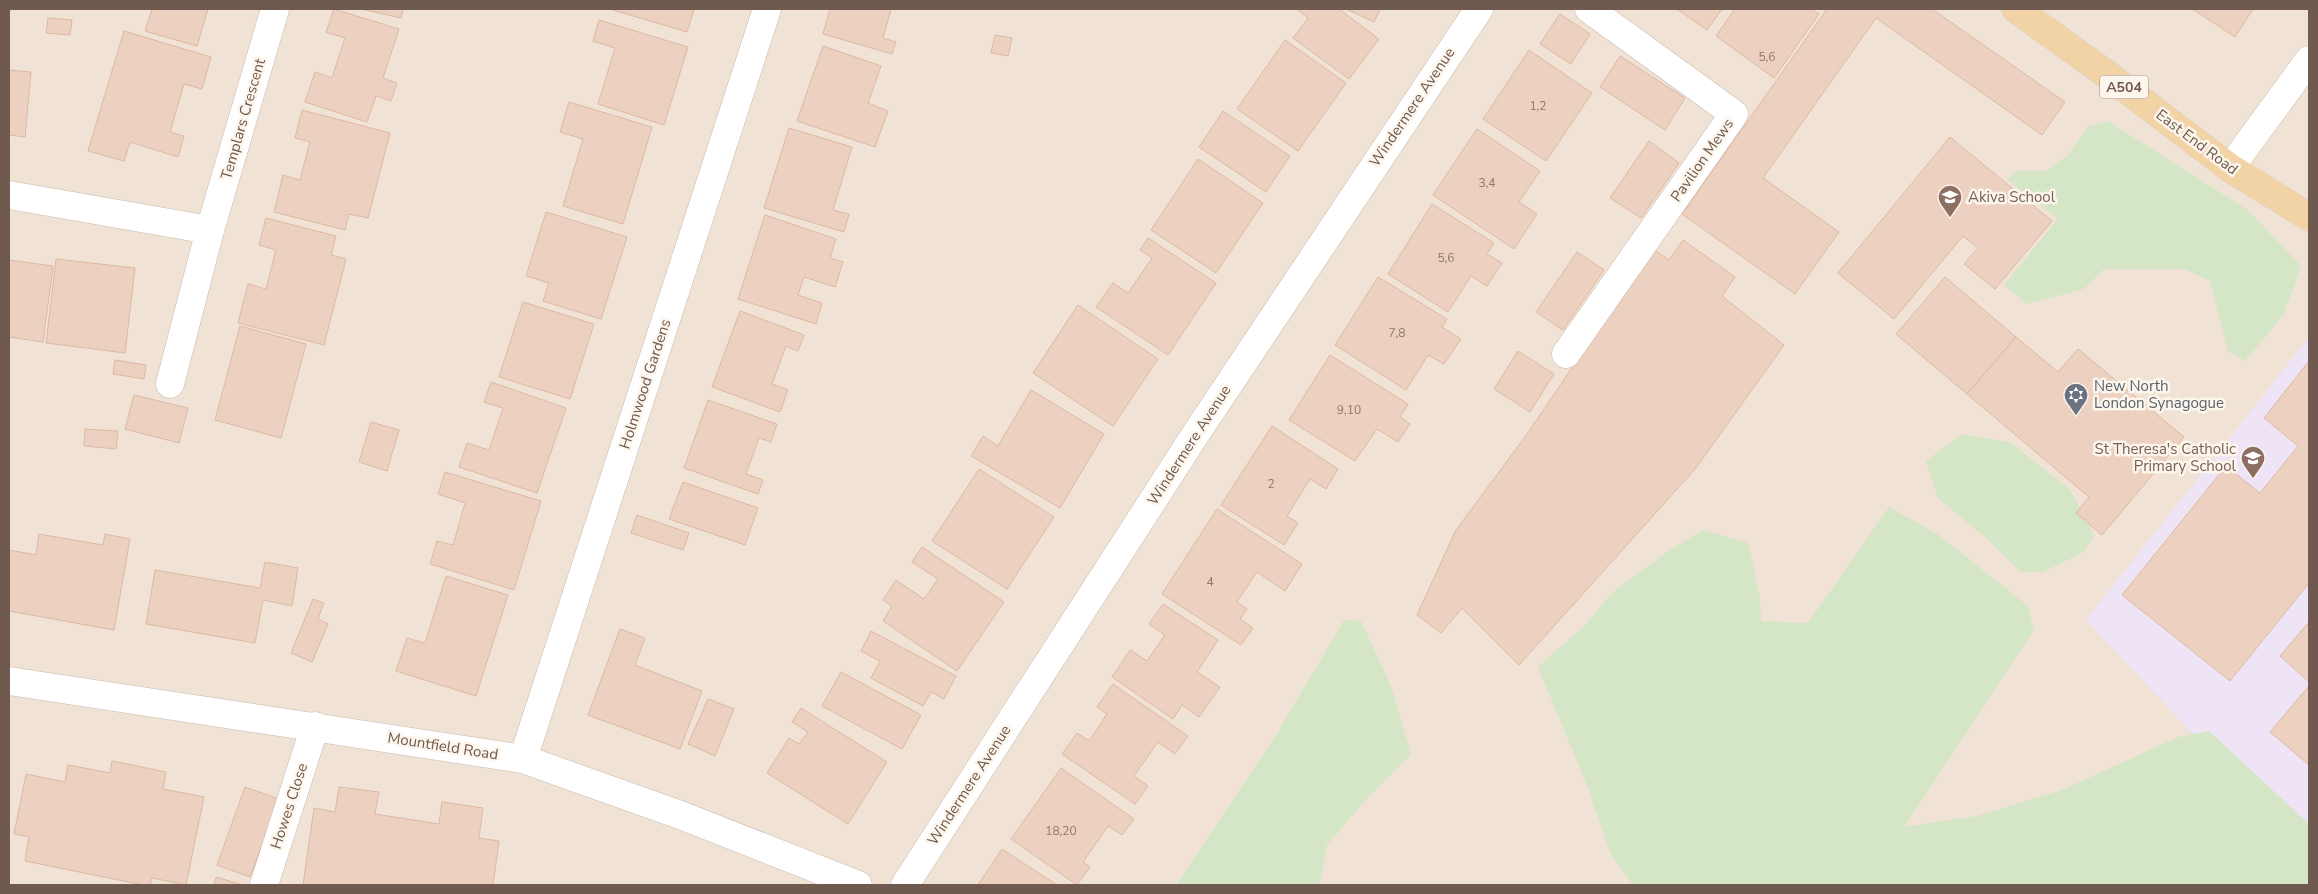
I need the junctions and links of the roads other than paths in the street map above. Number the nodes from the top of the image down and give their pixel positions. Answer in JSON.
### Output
{"nodes":[{"id":1,"x":275,"y":9,"type":"edge"},
{"id":2,"x":767,"y":9,"type":"edge"},
{"id":3,"x":1479,"y":9,"type":"edge"},
{"id":4,"x":1589,"y":9,"type":"edge"},
{"id":5,"x":2016,"y":9,"type":"edge"},
{"id":6,"x":2309,"y":60,"type":"edge"},
{"id":7,"x":2230,"y":168,"type":"junction"},
{"id":8,"x":9,"y":196,"type":"edge"},
{"id":9,"x":2309,"y":217,"type":"edge"},
{"id":10,"x":210,"y":230,"type":"junction"},
{"id":11,"x":1566,"y":354,"type":"dead end"},
{"id":12,"x":170,"y":384,"type":"dead end"},
{"id":13,"x":9,"y":681,"type":"edge"},
{"id":14,"x":315,"y":726,"type":"junction"},
{"id":15,"x":523,"y":759,"type":"junction"},
{"id":16,"x":264,"y":885,"type":"edge"},
{"id":17,"x":858,"y":885,"type":"edge"},
{"id":18,"x":905,"y":885,"type":"edge"}],
"edges":[{"from":1,"to":10,"type":"street","name":"Templars Crescent"},
{"from":2,"to":15,"type":"street","name":"Holmwood Gardens"},
{"from":3,"to":18,"type":"street","name":"Windermere Avenue"},
{"from":4,"to":11,"type":"street","name":"Pavilion Mews"},
{"from":5,"to":7,"type":"main road","name":"East End Road","number":"A504"},
{"from":6,"to":7,"type":"street"},
{"from":7,"to":9,"type":"main road","name":"East End Road","number":"A504"},
{"from":8,"to":10,"type":"street"},
{"from":10,"to":12,"type":"street","name":"Templars Crescent"},
{"from":13,"to":14,"type":"street","name":"Mountfield Road"},
{"from":14,"to":15,"type":"street","name":"Mountfield Road"},
{"from":14,"to":16,"type":"street","name":"Howes Close"},
{"from":15,"to":17,"type":"street","name":"Mountfield Road"}]}
